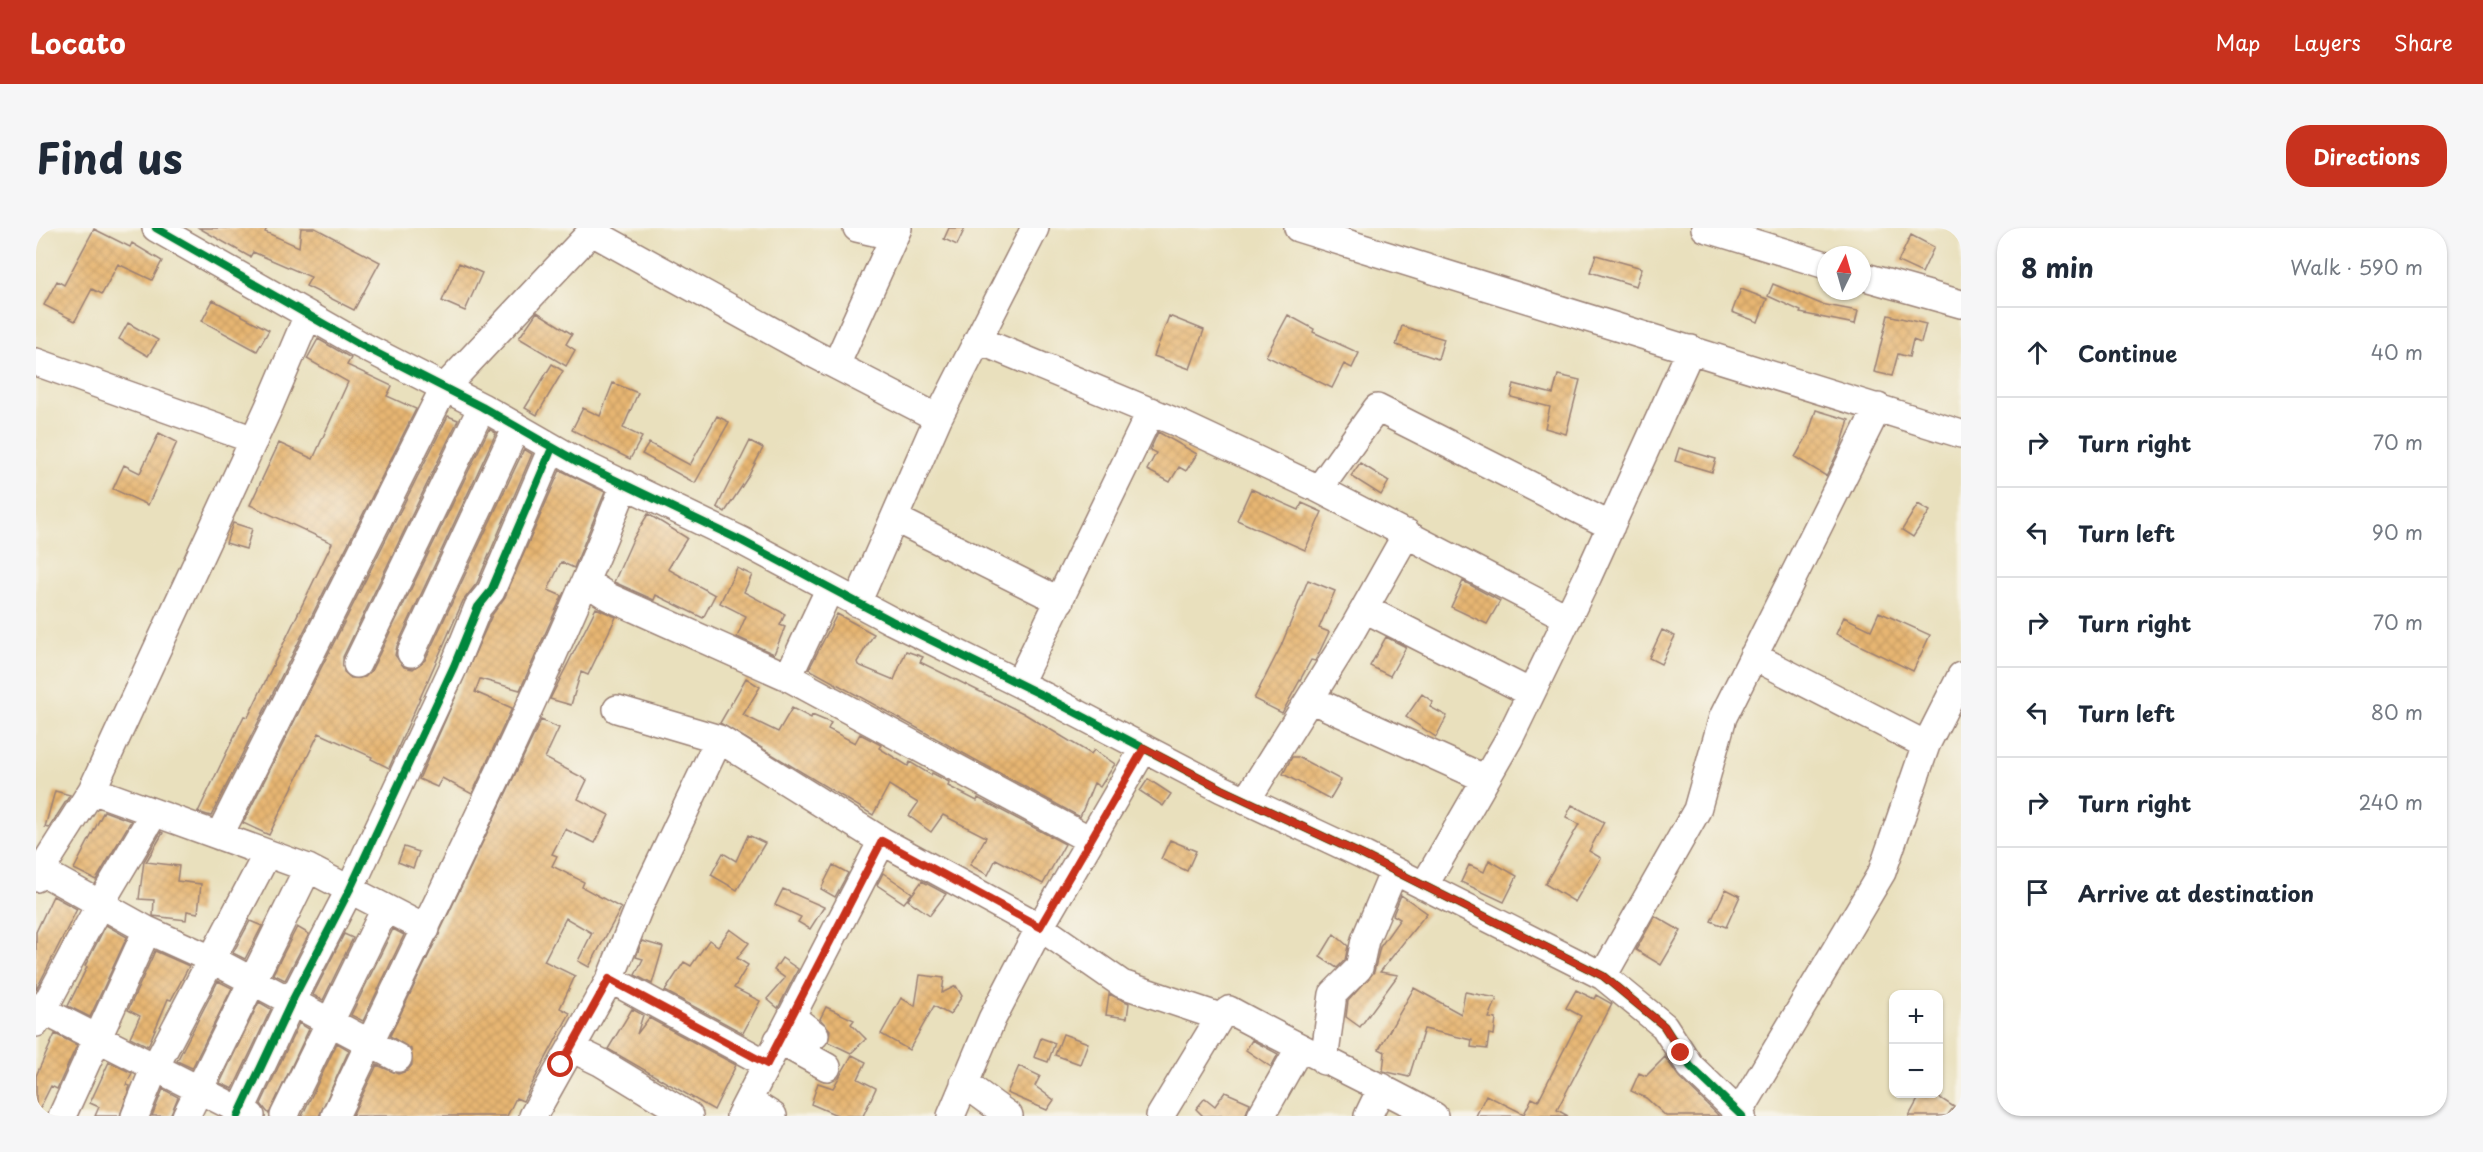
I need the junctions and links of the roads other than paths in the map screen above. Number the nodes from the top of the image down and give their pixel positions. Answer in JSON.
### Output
{"nodes":[{"id":1,"x":156,"y":228,"type":"edge"},
{"id":2,"x":857,"y":228,"type":"edge"},
{"id":3,"x":1035,"y":228,"type":"edge"},
{"id":4,"x":1298,"y":228,"type":"edge"},
{"id":5,"x":1706,"y":228,"type":"edge"},
{"id":6,"x":897,"y":229,"type":"edge"},
{"id":7,"x":594,"y":230,"type":"edge"},
{"id":8,"x":1817,"y":262,"type":"edge"},
{"id":9,"x":1871,"y":279,"type":"edge"},
{"id":10,"x":1961,"y":304,"type":"edge"},
{"id":11,"x":308,"y":315,"type":"junction"},
{"id":12,"x":978,"y":340,"type":"junction"},
{"id":13,"x":1691,"y":349,"type":"junction"},
{"id":14,"x":36,"y":362,"type":"edge"},
{"id":15,"x":836,"y":365,"type":"junction"},
{"id":16,"x":444,"y":388,"type":"junction"},
{"id":17,"x":482,"y":407,"type":"junction"},
{"id":18,"x":1878,"y":407,"type":"junction"},
{"id":19,"x":1151,"y":411,"type":"junction"},
{"id":20,"x":938,"y":418,"type":"junction"},
{"id":21,"x":516,"y":429,"type":"junction"},
{"id":22,"x":1961,"y":434,"type":"edge"},
{"id":23,"x":254,"y":440,"type":"junction"},
{"id":24,"x":552,"y":448,"type":"junction"},
{"id":25,"x":625,"y":484,"type":"junction"},
{"id":26,"x":1319,"y":489,"type":"junction"},
{"id":27,"x":896,"y":519,"type":"junction"},
{"id":28,"x":1611,"y":526,"type":"junction"},
{"id":29,"x":1407,"y":533,"type":"junction"},
{"id":30,"x":586,"y":582,"type":"junction"},
{"id":31,"x":830,"y":588,"type":"junction"},
{"id":32,"x":1060,"y":601,"type":"junction"},
{"id":33,"x":857,"y":603,"type":"junction"},
{"id":34,"x":1365,"y":609,"type":"junction"},
{"id":35,"x":1568,"y":618,"type":"junction"},
{"id":36,"x":411,"y":653,"type":"dead end"},
{"id":37,"x":1753,"y":656,"type":"junction"},
{"id":38,"x":357,"y":664,"type":"dead end"},
{"id":39,"x":1961,"y":676,"type":"edge"},
{"id":40,"x":788,"y":677,"type":"junction"},
{"id":41,"x":1019,"y":683,"type":"junction"},
{"id":42,"x":1531,"y":693,"type":"junction"},
{"id":43,"x":1310,"y":699,"type":"junction"},
{"id":44,"x":617,"y":710,"type":"dead end"},
{"id":45,"x":719,"y":739,"type":"junction"},
{"id":46,"x":1926,"y":745,"type":"junction"},
{"id":47,"x":1144,"y":748,"type":"junction"},
{"id":48,"x":1486,"y":779,"type":"junction"},
{"id":49,"x":92,"y":790,"type":"junction"},
{"id":50,"x":1246,"y":801,"type":"junction"},
{"id":51,"x":154,"y":813,"type":"junction"},
{"id":52,"x":219,"y":836,"type":"junction"},
{"id":53,"x":1090,"y":840,"type":"junction"},
{"id":54,"x":882,"y":841,"type":"junction"},
{"id":55,"x":267,"y":854,"type":"junction"},
{"id":56,"x":42,"y":860,"type":"edge"},
{"id":57,"x":308,"y":868,"type":"junction"},
{"id":58,"x":1394,"y":871,"type":"junction"},
{"id":59,"x":1424,"y":886,"type":"junction"},
{"id":60,"x":350,"y":889,"type":"junction"},
{"id":61,"x":100,"y":904,"type":"junction"},
{"id":62,"x":385,"y":909,"type":"junction"},
{"id":63,"x":1040,"y":927,"type":"junction"},
{"id":64,"x":426,"y":929,"type":"junction"},
{"id":65,"x":147,"y":930,"type":"junction"},
{"id":66,"x":211,"y":959,"type":"junction"},
{"id":67,"x":1603,"y":976,"type":"junction"},
{"id":68,"x":609,"y":979,"type":"junction"},
{"id":69,"x":252,"y":983,"type":"junction"},
{"id":70,"x":291,"y":1002,"type":"junction"},
{"id":71,"x":38,"y":1014,"type":"edge"},
{"id":72,"x":792,"y":1017,"type":"junction"},
{"id":73,"x":1220,"y":1017,"type":"junction"},
{"id":74,"x":330,"y":1023,"type":"junction"},
{"id":75,"x":816,"y":1035,"type":"dead end"},
{"id":76,"x":98,"y":1037,"type":"junction"},
{"id":77,"x":369,"y":1043,"type":"junction"},
{"id":78,"x":571,"y":1048,"type":"junction"},
{"id":79,"x":1299,"y":1049,"type":"junction"},
{"id":80,"x":773,"y":1052,"type":"junction"},
{"id":81,"x":398,"y":1058,"type":"dead end"},
{"id":82,"x":1324,"y":1060,"type":"junction"},
{"id":83,"x":155,"y":1066,"type":"junction"},
{"id":84,"x":827,"y":1067,"type":"dead end"},
{"id":85,"x":964,"y":1083,"type":"junction"},
{"id":86,"x":199,"y":1087,"type":"junction"},
{"id":87,"x":1382,"y":1087,"type":"junction"},
{"id":88,"x":744,"y":1109,"type":"edge"},
{"id":89,"x":243,"y":1114,"type":"edge"},
{"id":90,"x":1739,"y":1115,"type":"edge"},
{"id":91,"x":62,"y":1116,"type":"edge"},
{"id":92,"x":135,"y":1116,"type":"edge"},
{"id":93,"x":186,"y":1116,"type":"edge"},
{"id":94,"x":284,"y":1116,"type":"edge"},
{"id":95,"x":335,"y":1116,"type":"edge"},
{"id":96,"x":533,"y":1116,"type":"edge"},
{"id":97,"x":689,"y":1116,"type":"edge"},
{"id":98,"x":773,"y":1116,"type":"edge"},
{"id":99,"x":951,"y":1116,"type":"edge"},
{"id":100,"x":1009,"y":1116,"type":"edge"},
{"id":101,"x":1160,"y":1116,"type":"edge"},
{"id":102,"x":1262,"y":1116,"type":"edge"},
{"id":103,"x":1368,"y":1116,"type":"edge"},
{"id":104,"x":1434,"y":1116,"type":"edge"}],
"edges":[{"from":1,"to":11,"type":"street"},
{"from":2,"to":6,"type":"street"},
{"from":3,"to":12,"type":"street"},
{"from":4,"to":13,"type":"street"},
{"from":5,"to":8,"type":"street"},
{"from":6,"to":15,"type":"street"},
{"from":7,"to":15,"type":"street"},
{"from":7,"to":16,"type":"street"},
{"from":9,"to":10,"type":"street"},
{"from":11,"to":16,"type":"street"},
{"from":11,"to":23,"type":"street"},
{"from":12,"to":19,"type":"street"},
{"from":12,"to":20,"type":"street"},
{"from":13,"to":18,"type":"street"},
{"from":13,"to":28,"type":"street"},
{"from":14,"to":23,"type":"street"},
{"from":15,"to":20,"type":"street"},
{"from":16,"to":17,"type":"street"},
{"from":16,"to":52,"type":"street"},
{"from":17,"to":21,"type":"street"},
{"from":17,"to":38,"type":"street"},
{"from":18,"to":22,"type":"street"},
{"from":18,"to":37,"type":"street"},
{"from":19,"to":26,"type":"street"},
{"from":19,"to":32,"type":"street"},
{"from":20,"to":27,"type":"street"},
{"from":21,"to":24,"type":"street"},
{"from":21,"to":36,"type":"street"},
{"from":23,"to":49,"type":"street"},
{"from":24,"to":25,"type":"street"},
{"from":24,"to":60,"type":"street"},
{"from":25,"to":30,"type":"street"},
{"from":25,"to":31,"type":"street"},
{"from":26,"to":28,"type":"street"},
{"from":26,"to":29,"type":"street"},
{"from":27,"to":32,"type":"street"},
{"from":27,"to":33,"type":"street"},
{"from":28,"to":35,"type":"street"},
{"from":29,"to":34,"type":"street"},
{"from":29,"to":35,"type":"street"},
{"from":30,"to":40,"type":"street"},
{"from":30,"to":64,"type":"street"},
{"from":31,"to":33,"type":"street"},
{"from":31,"to":40,"type":"street"},
{"from":32,"to":41,"type":"street"},
{"from":33,"to":41,"type":"street"},
{"from":34,"to":42,"type":"street"},
{"from":34,"to":43,"type":"street"},
{"from":35,"to":42,"type":"street"},
{"from":37,"to":46,"type":"street"},
{"from":37,"to":67,"type":"street"},
{"from":39,"to":46,"type":"street"},
{"from":40,"to":53,"type":"street"},
{"from":41,"to":47,"type":"street"},
{"from":42,"to":48,"type":"street"},
{"from":43,"to":48,"type":"street"},
{"from":43,"to":50,"type":"street"},
{"from":44,"to":45,"type":"street"},
{"from":45,"to":54,"type":"street"},
{"from":45,"to":68,"type":"street"},
{"from":46,"to":90,"type":"street"},
{"from":47,"to":50,"type":"street"},
{"from":47,"to":53,"type":"street"},
{"from":48,"to":59,"type":"street"},
{"from":49,"to":51,"type":"street"},
{"from":49,"to":56,"type":"street"},
{"from":50,"to":58,"type":"street"},
{"from":51,"to":52,"type":"street"},
{"from":51,"to":61,"type":"street"},
{"from":52,"to":55,"type":"street"},
{"from":53,"to":63,"type":"street"},
{"from":54,"to":63,"type":"street"},
{"from":54,"to":72,"type":"street"},
{"from":55,"to":57,"type":"street"},
{"from":55,"to":66,"type":"street"},
{"from":56,"to":61,"type":"street"},
{"from":57,"to":60,"type":"street"},
{"from":57,"to":69,"type":"street"},
{"from":58,"to":59,"type":"street"},
{"from":58,"to":82,"type":"street"},
{"from":59,"to":67,"type":"street"},
{"from":60,"to":62,"type":"street"},
{"from":60,"to":70,"type":"street"},
{"from":61,"to":65,"type":"street"},
{"from":61,"to":71,"type":"street"},
{"from":62,"to":64,"type":"street"},
{"from":62,"to":74,"type":"street"},
{"from":63,"to":73,"type":"street"},
{"from":63,"to":85,"type":"street"},
{"from":64,"to":77,"type":"street"},
{"from":65,"to":66,"type":"street"},
{"from":65,"to":76,"type":"street"},
{"from":66,"to":69,"type":"street"},
{"from":66,"to":83,"type":"street"},
{"from":67,"to":90,"type":"street"},
{"from":68,"to":78,"type":"street"},
{"from":68,"to":80,"type":"street"},
{"from":69,"to":70,"type":"street"},
{"from":69,"to":86,"type":"street"},
{"from":70,"to":74,"type":"street"},
{"from":70,"to":89,"type":"street"},
{"from":71,"to":76,"type":"street"},
{"from":72,"to":75,"type":"street"},
{"from":72,"to":80,"type":"street"},
{"from":73,"to":79,"type":"street"},
{"from":73,"to":101,"type":"street"},
{"from":74,"to":77,"type":"street"},
{"from":74,"to":94,"type":"street"},
{"from":76,"to":83,"type":"street"},
{"from":76,"to":91,"type":"street"},
{"from":77,"to":81,"type":"street"},
{"from":77,"to":95,"type":"street"},
{"from":78,"to":96,"type":"street"},
{"from":78,"to":97,"type":"street"},
{"from":79,"to":82,"type":"street"},
{"from":79,"to":102,"type":"street"},
{"from":80,"to":84,"type":"street"},
{"from":80,"to":88,"type":"street"},
{"from":82,"to":87,"type":"street"},
{"from":83,"to":86,"type":"street"},
{"from":83,"to":92,"type":"street"},
{"from":85,"to":99,"type":"street"},
{"from":85,"to":100,"type":"street"},
{"from":86,"to":89,"type":"street"},
{"from":86,"to":93,"type":"street"},
{"from":87,"to":103,"type":"street"},
{"from":87,"to":104,"type":"street"},
{"from":88,"to":98,"type":"street"}]}
